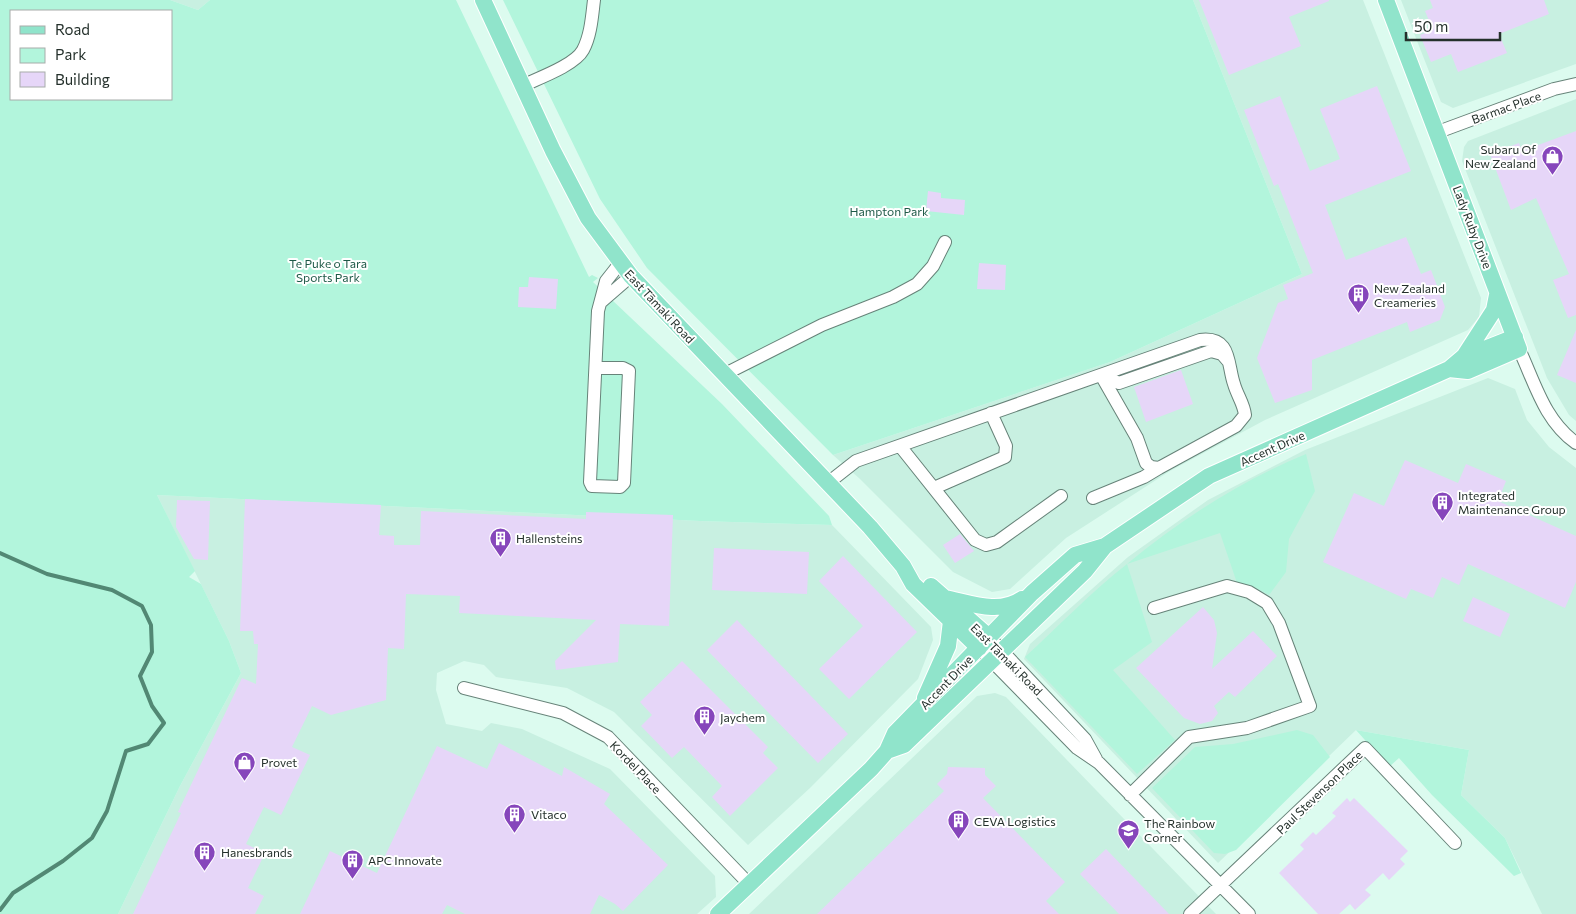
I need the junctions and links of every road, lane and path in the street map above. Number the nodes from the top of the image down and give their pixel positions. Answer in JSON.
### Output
{"nodes":[{"id":1,"x":484,"y":0,"type":"edge"},
{"id":2,"x":594,"y":0,"type":"edge"},
{"id":3,"x":1386,"y":0,"type":"edge"},
{"id":4,"x":1576,"y":84,"type":"edge"},
{"id":5,"x":524,"y":85,"type":"junction"},
{"id":6,"x":1438,"y":132,"type":"junction"},
{"id":7,"x":945,"y":242,"type":"dead end"},
{"id":8,"x":621,"y":262,"type":"junction"},
{"id":9,"x":631,"y":276,"type":"junction"},
{"id":10,"x":1497,"y":295,"type":"junction"},
{"id":11,"x":601,"y":302,"type":"junction"},
{"id":12,"x":1517,"y":343,"type":"junction"},
{"id":13,"x":1462,"y":358,"type":"junction"},
{"id":14,"x":596,"y":368,"type":"junction"},
{"id":15,"x":1449,"y":369,"type":"junction"},
{"id":16,"x":725,"y":374,"type":"junction"},
{"id":17,"x":1101,"y":375,"type":"junction"},
{"id":18,"x":991,"y":414,"type":"junction"},
{"id":19,"x":1576,"y":443,"type":"edge"},
{"id":20,"x":900,"y":446,"type":"junction"},
{"id":21,"x":1159,"y":468,"type":"junction"},
{"id":22,"x":828,"y":483,"type":"junction"},
{"id":23,"x":934,"y":488,"type":"junction"},
{"id":24,"x":1061,"y":496,"type":"dead end"},
{"id":25,"x":1093,"y":498,"type":"dead end"},
{"id":26,"x":1105,"y":546,"type":"junction"},
{"id":27,"x":903,"y":566,"type":"junction"},
{"id":28,"x":1032,"y":593,"type":"junction"},
{"id":29,"x":943,"y":597,"type":"junction"},
{"id":30,"x":1154,"y":608,"type":"dead end"},
{"id":31,"x":951,"y":621,"type":"junction"},
{"id":32,"x":984,"y":643,"type":"junction"},
{"id":33,"x":997,"y":656,"type":"junction"},
{"id":34,"x":464,"y":688,"type":"dead end"},
{"id":35,"x":920,"y":709,"type":"junction"},
{"id":36,"x":887,"y":751,"type":"junction"},
{"id":37,"x":1130,"y":795,"type":"junction"},
{"id":38,"x":1455,"y":843,"type":"dead end"},
{"id":39,"x":749,"y":884,"type":"junction"},
{"id":40,"x":1221,"y":884,"type":"junction"},
{"id":41,"x":718,"y":914,"type":"edge"},
{"id":42,"x":1190,"y":914,"type":"edge"},
{"id":43,"x":1249,"y":914,"type":"edge"}],
"edges":[{"from":1,"to":5,"type":"main road","name":"East Tāmaki Road"},
{"from":2,"to":5,"type":"street"},
{"from":3,"to":6,"type":"main road","name":"Lady Ruby Drive"},
{"from":4,"to":6,"type":"street","name":"Barmac Place"},
{"from":5,"to":8,"type":"main road","name":"East Tāmaki Road"},
{"from":6,"to":10,"type":"main road","name":"Lady Ruby Drive"},
{"from":7,"to":16,"type":"street"},
{"from":8,"to":9,"type":"main road","name":"East Tāmaki Road"},
{"from":8,"to":11,"type":"street"},
{"from":9,"to":11,"type":"street"},
{"from":9,"to":16,"type":"main road","name":"East Tāmaki Road"},
{"from":10,"to":12,"type":"main road","name":"Lady Ruby Drive"},
{"from":10,"to":13,"type":"main road"},
{"from":11,"to":14,"type":"street"},
{"from":12,"to":13,"type":"main road","name":"Accent Drive"},
{"from":12,"to":15,"type":"main road","name":"Accent Drive"},
{"from":12,"to":19,"type":"street","name":"Lady Ruby Drive"},
{"from":13,"to":15,"type":"main road","name":"Accent Drive"},
{"from":14,"to":14,"type":"street"},
{"from":15,"to":26,"type":"main road","name":"Accent Drive"},
{"from":16,"to":22,"type":"main road","name":"East Tāmaki Road"},
{"from":17,"to":18,"type":"street"},
{"from":17,"to":21,"type":"street"},
{"from":17,"to":21,"type":"street"},
{"from":18,"to":20,"type":"street"},
{"from":18,"to":23,"type":"street"},
{"from":20,"to":22,"type":"street"},
{"from":20,"to":23,"type":"street"},
{"from":21,"to":25,"type":"street"},
{"from":22,"to":27,"type":"main road","name":"East Tāmaki Road"},
{"from":23,"to":24,"type":"street"},
{"from":26,"to":28,"type":"main road","name":"Accent Drive"},
{"from":26,"to":33,"type":"main road","name":"Accent Drive"},
{"from":27,"to":29,"type":"main road","name":"East Tāmaki Road"},
{"from":27,"to":31,"type":"main road","name":"East Tāmaki Road"},
{"from":28,"to":29,"type":"main road"},
{"from":28,"to":32,"type":"main road","name":"Accent Drive"},
{"from":29,"to":32,"type":"main road","name":"East Tāmaki Road"},
{"from":30,"to":37,"type":"street"},
{"from":31,"to":32,"type":"main road","name":"East Tāmaki Road"},
{"from":31,"to":35,"type":"main road"},
{"from":32,"to":33,"type":"street","name":"East Tāmaki Road"},
{"from":32,"to":35,"type":"main road","name":"Accent Drive"},
{"from":33,"to":36,"type":"main road","name":"Accent Drive"},
{"from":33,"to":37,"type":"street","name":"East Tāmaki Road"},
{"from":34,"to":39,"type":"street","name":"Kordel Place"},
{"from":35,"to":36,"type":"main road","name":"Accent Drive"},
{"from":36,"to":39,"type":"main road","name":"Accent Drive"},
{"from":37,"to":40,"type":"street","name":"East Tāmaki Road"},
{"from":38,"to":40,"type":"street","name":"Paul Stevenson Place"},
{"from":39,"to":41,"type":"main road","name":"Accent Drive"},
{"from":40,"to":42,"type":"street"},
{"from":40,"to":43,"type":"street","name":"East Tāmaki Road"}]}
